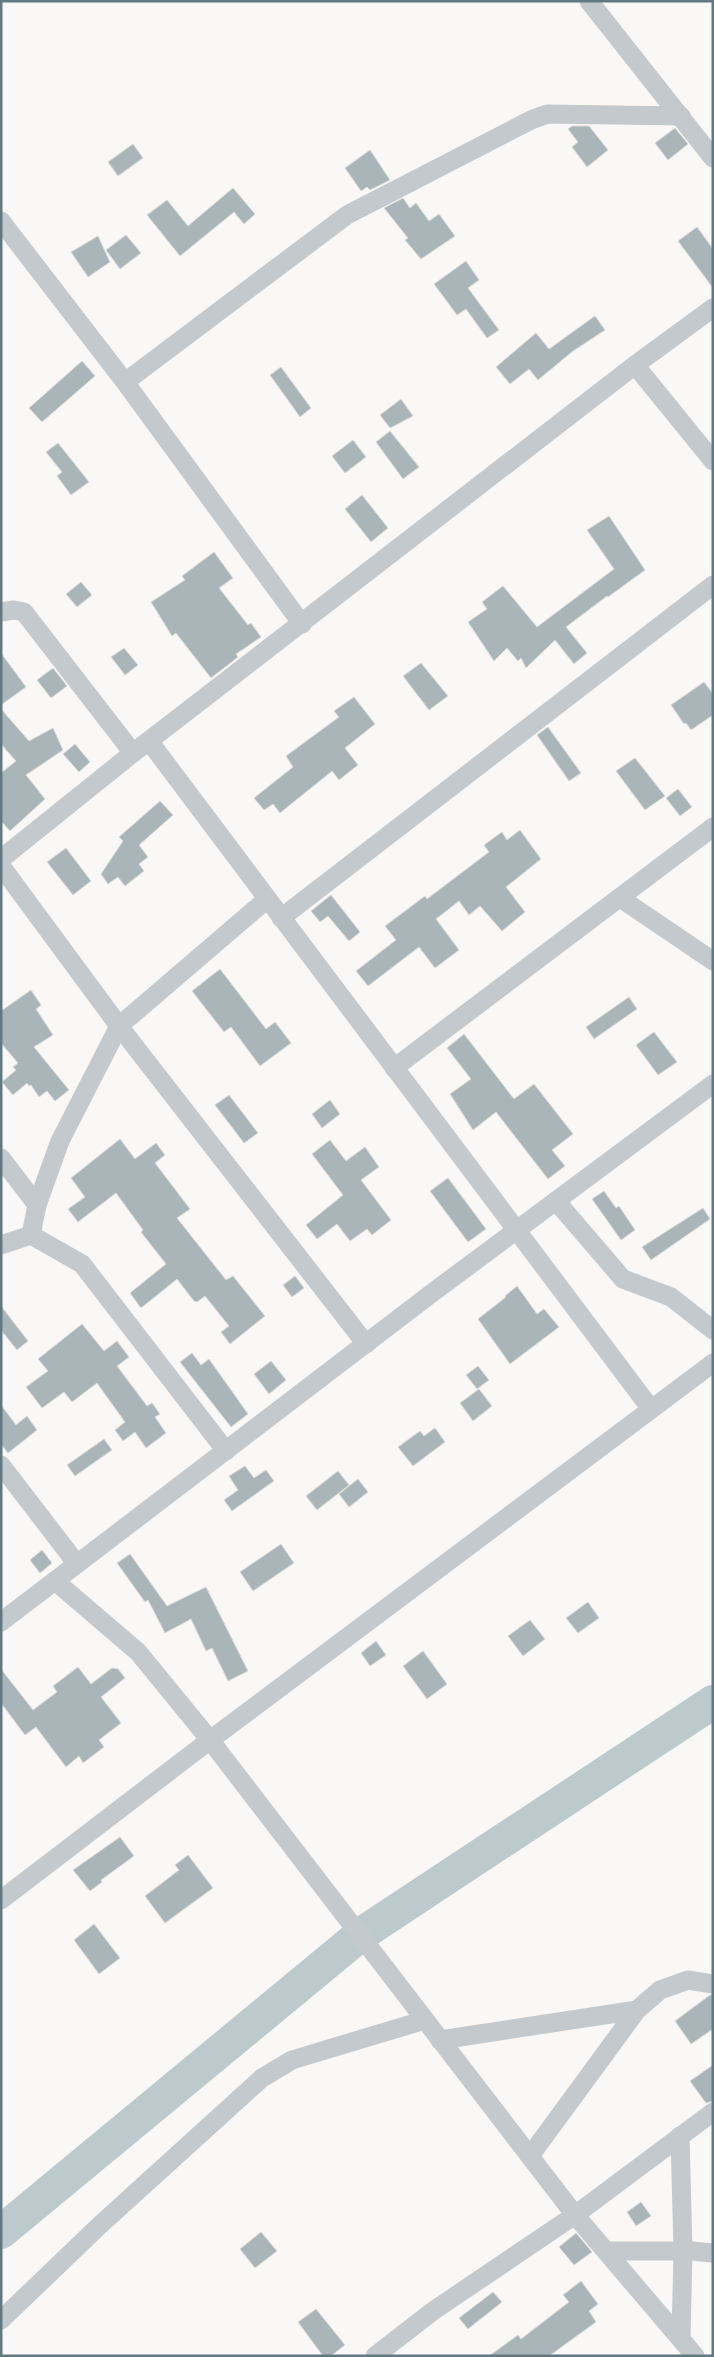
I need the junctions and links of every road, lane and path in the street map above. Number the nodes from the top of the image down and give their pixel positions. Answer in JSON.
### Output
{"nodes":[{"id":1,"x":589,"y":1,"type":"edge"},
{"id":2,"x":681,"y":116,"type":"junction"},
{"id":3,"x":713,"y":158,"type":"edge"},
{"id":4,"x":1,"y":221,"type":"edge"},
{"id":5,"x":713,"y":308,"type":"edge"},
{"id":6,"x":635,"y":365,"type":"junction"},
{"id":7,"x":124,"y":382,"type":"junction"},
{"id":8,"x":713,"y":461,"type":"edge"},
{"id":9,"x":713,"y":585,"type":"edge"},
{"id":10,"x":1,"y":612,"type":"edge"},
{"id":11,"x":302,"y":624,"type":"junction"},
{"id":12,"x":149,"y":741,"type":"junction"},
{"id":13,"x":133,"y":753,"type":"junction"},
{"id":14,"x":713,"y":827,"type":"edge"},
{"id":15,"x":1,"y":859,"type":"edge"},
{"id":16,"x":1,"y":866,"type":"edge"},
{"id":17,"x":620,"y":898,"type":"junction"},
{"id":18,"x":267,"y":899,"type":"junction"},
{"id":19,"x":281,"y":918,"type":"junction"},
{"id":20,"x":713,"y":960,"type":"edge"},
{"id":21,"x":119,"y":1026,"type":"junction"},
{"id":22,"x":394,"y":1068,"type":"junction"},
{"id":23,"x":713,"y":1084,"type":"edge"},
{"id":24,"x":1,"y":1158,"type":"edge"},
{"id":25,"x":556,"y":1201,"type":"junction"},
{"id":26,"x":37,"y":1205,"type":"junction"},
{"id":27,"x":516,"y":1231,"type":"junction"},
{"id":28,"x":31,"y":1235,"type":"junction"},
{"id":29,"x":1,"y":1245,"type":"edge"},
{"id":30,"x":713,"y":1330,"type":"edge"},
{"id":31,"x":366,"y":1344,"type":"junction"},
{"id":32,"x":713,"y":1363,"type":"edge"},
{"id":33,"x":651,"y":1409,"type":"junction"},
{"id":34,"x":226,"y":1451,"type":"junction"},
{"id":35,"x":3,"y":1471,"type":"edge"},
{"id":36,"x":77,"y":1564,"type":"junction"},
{"id":37,"x":55,"y":1581,"type":"junction"},
{"id":38,"x":1,"y":1622,"type":"edge"},
{"id":39,"x":210,"y":1740,"type":"junction"},
{"id":40,"x":4,"y":1891,"type":"edge"},
{"id":41,"x":713,"y":1984,"type":"edge"},
{"id":42,"x":637,"y":2010,"type":"junction"},
{"id":43,"x":425,"y":2020,"type":"junction"},
{"id":44,"x":440,"y":2040,"type":"junction"},
{"id":45,"x":713,"y":2112,"type":"edge"},
{"id":46,"x":680,"y":2136,"type":"junction"},
{"id":47,"x":530,"y":2156,"type":"junction"},
{"id":48,"x":575,"y":2215,"type":"junction"},
{"id":49,"x":606,"y":2251,"type":"junction"},
{"id":50,"x":682,"y":2251,"type":"junction"},
{"id":51,"x":713,"y":2253,"type":"edge"},
{"id":52,"x":1,"y":2320,"type":"edge"},
{"id":53,"x":688,"y":2350,"type":"edge"},
{"id":54,"x":375,"y":2356,"type":"edge"}],
"edges":[{"from":1,"to":2,"type":"street"},
{"from":2,"to":3,"type":"street"},
{"from":2,"to":7,"type":"street"},
{"from":4,"to":7,"type":"street"},
{"from":5,"to":6,"type":"street"},
{"from":6,"to":8,"type":"street"},
{"from":6,"to":11,"type":"street"},
{"from":7,"to":11,"type":"street"},
{"from":9,"to":19,"type":"street"},
{"from":10,"to":13,"type":"street"},
{"from":11,"to":12,"type":"street"},
{"from":12,"to":13,"type":"street"},
{"from":12,"to":18,"type":"street"},
{"from":13,"to":15,"type":"street"},
{"from":14,"to":17,"type":"street"},
{"from":16,"to":21,"type":"street"},
{"from":17,"to":20,"type":"street"},
{"from":17,"to":22,"type":"street"},
{"from":18,"to":19,"type":"street"},
{"from":18,"to":21,"type":"street"},
{"from":19,"to":22,"type":"street"},
{"from":21,"to":26,"type":"street"},
{"from":21,"to":31,"type":"street"},
{"from":22,"to":27,"type":"street"},
{"from":23,"to":25,"type":"street"},
{"from":24,"to":26,"type":"street"},
{"from":25,"to":27,"type":"street"},
{"from":25,"to":30,"type":"street"},
{"from":26,"to":28,"type":"street"},
{"from":27,"to":31,"type":"street"},
{"from":27,"to":33,"type":"street"},
{"from":28,"to":29,"type":"street"},
{"from":28,"to":34,"type":"street"},
{"from":31,"to":34,"type":"street"},
{"from":32,"to":33,"type":"street"},
{"from":33,"to":39,"type":"street"},
{"from":34,"to":36,"type":"street"},
{"from":35,"to":36,"type":"street"},
{"from":36,"to":37,"type":"street"},
{"from":37,"to":38,"type":"street"},
{"from":37,"to":39,"type":"street"},
{"from":39,"to":40,"type":"street"},
{"from":39,"to":43,"type":"street"},
{"from":41,"to":42,"type":"street"},
{"from":42,"to":44,"type":"street"},
{"from":42,"to":47,"type":"street"},
{"from":43,"to":44,"type":"street"},
{"from":43,"to":52,"type":"street"},
{"from":44,"to":47,"type":"street"},
{"from":45,"to":46,"type":"street"},
{"from":46,"to":48,"type":"street"},
{"from":46,"to":50,"type":"street"},
{"from":47,"to":48,"type":"street"},
{"from":48,"to":49,"type":"street"},
{"from":48,"to":54,"type":"street"},
{"from":49,"to":50,"type":"street"},
{"from":49,"to":53,"type":"street"},
{"from":50,"to":51,"type":"street"},
{"from":50,"to":53,"type":"street"}]}
